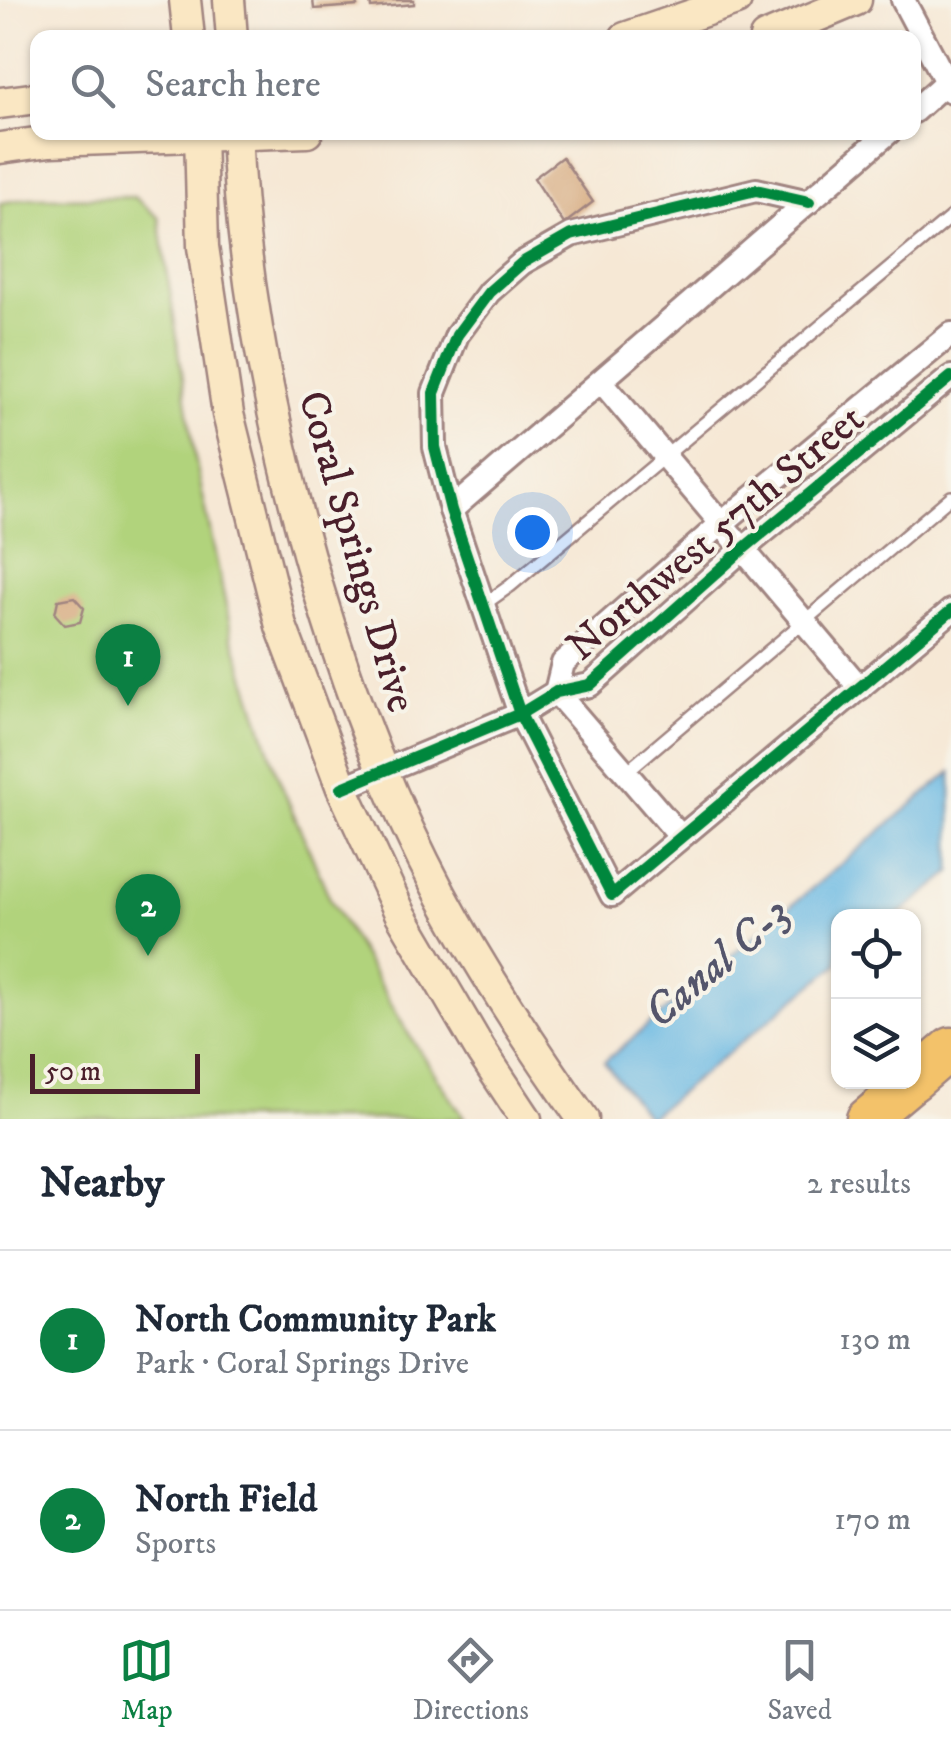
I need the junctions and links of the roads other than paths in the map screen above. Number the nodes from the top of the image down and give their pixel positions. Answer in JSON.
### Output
{"nodes":[{"id":1,"x":185,"y":0,"type":"edge"},
{"id":2,"x":229,"y":0,"type":"edge"},
{"id":3,"x":736,"y":0,"type":"edge"},
{"id":4,"x":856,"y":0,"type":"edge"},
{"id":5,"x":903,"y":0,"type":"edge"},
{"id":6,"x":188,"y":30,"type":"edge"},
{"id":7,"x":231,"y":30,"type":"edge"},
{"id":8,"x":648,"y":30,"type":"edge"},
{"id":9,"x":784,"y":30,"type":"edge"},
{"id":10,"x":919,"y":30,"type":"edge"},
{"id":11,"x":921,"y":35,"type":"edge"},
{"id":12,"x":948,"y":87,"type":"edge"},
{"id":13,"x":30,"y":99,"type":"edge"},
{"id":14,"x":0,"y":103,"type":"edge"},
{"id":15,"x":921,"y":106,"type":"edge"},
{"id":16,"x":71,"y":140,"type":"edge"},
{"id":17,"x":200,"y":140,"type":"edge"},
{"id":18,"x":236,"y":140,"type":"edge"},
{"id":19,"x":879,"y":140,"type":"edge"},
{"id":20,"x":0,"y":148,"type":"edge"},
{"id":21,"x":809,"y":202,"type":"junction"},
{"id":22,"x":951,"y":216,"type":"edge"},
{"id":23,"x":951,"y":334,"type":"edge"},
{"id":24,"x":951,"y":377,"type":"edge"},
{"id":25,"x":602,"y":382,"type":"junction"},
{"id":26,"x":665,"y":456,"type":"junction"},
{"id":27,"x":951,"y":497,"type":"edge"},
{"id":28,"x":451,"y":510,"type":"junction"},
{"id":29,"x":721,"y":524,"type":"junction"},
{"id":30,"x":743,"y":550,"type":"junction"},
{"id":31,"x":483,"y":604,"type":"junction"},
{"id":32,"x":951,"y":612,"type":"edge"},
{"id":33,"x":804,"y":621,"type":"junction"},
{"id":34,"x":860,"y":688,"type":"junction"},
{"id":35,"x":556,"y":692,"type":"junction"},
{"id":36,"x":520,"y":714,"type":"junction"},
{"id":37,"x":382,"y":771,"type":"junction"},
{"id":38,"x":625,"y":773,"type":"junction"},
{"id":39,"x":342,"y":788,"type":"junction"},
{"id":40,"x":680,"y":836,"type":"junction"},
{"id":41,"x":951,"y":1048,"type":"edge"},
{"id":42,"x":921,"y":1073,"type":"edge"},
{"id":43,"x":902,"y":1089,"type":"edge"},
{"id":44,"x":526,"y":1119,"type":"edge"},
{"id":45,"x":583,"y":1119,"type":"edge"},
{"id":46,"x":867,"y":1119,"type":"edge"}],
"edges":[{"from":1,"to":6,"type":"main road"},
{"from":2,"to":7,"type":"main road"},
{"from":3,"to":8,"type":"main road"},
{"from":4,"to":9,"type":"main road"},
{"from":5,"to":10,"type":"street"},
{"from":11,"to":12,"type":"street"},
{"from":12,"to":15,"type":"street"},
{"from":13,"to":14,"type":"main road"},
{"from":16,"to":20,"type":"main road"},
{"from":17,"to":39,"type":"main road","name":"Coral Springs Drive"},
{"from":18,"to":37,"type":"main road","name":"Coral Springs Drive"},
{"from":19,"to":21,"type":"street"},
{"from":21,"to":25,"type":"street"},
{"from":21,"to":28,"type":"street"},
{"from":22,"to":26,"type":"lane"},
{"from":23,"to":29,"type":"street","name":"Northwest 57th Street"},
{"from":24,"to":30,"type":"street","name":"Northwest 57th Street"},
{"from":25,"to":26,"type":"street"},
{"from":25,"to":28,"type":"street"},
{"from":26,"to":29,"type":"street"},
{"from":26,"to":31,"type":"lane"},
{"from":27,"to":33,"type":"lane"},
{"from":28,"to":31,"type":"street"},
{"from":29,"to":30,"type":"street"},
{"from":29,"to":35,"type":"street","name":"Northwest 57th Street"},
{"from":30,"to":33,"type":"street"},
{"from":30,"to":35,"type":"street","name":"Northwest 57th Street"},
{"from":31,"to":36,"type":"street"},
{"from":32,"to":34,"type":"street"},
{"from":33,"to":34,"type":"street"},
{"from":33,"to":38,"type":"lane"},
{"from":34,"to":40,"type":"street"},
{"from":35,"to":36,"type":"street","name":"Northwest 57th Street"},
{"from":35,"to":38,"type":"street"},
{"from":36,"to":37,"type":"street","name":"Northwest 57th Street"},
{"from":36,"to":40,"type":"street"},
{"from":37,"to":39,"type":"street","name":"Northwest 57th Street"},
{"from":37,"to":45,"type":"main road","name":"Coral Springs Drive"},
{"from":38,"to":40,"type":"street"},
{"from":39,"to":44,"type":"main road","name":"Coral Springs Drive"},
{"from":41,"to":42,"type":"highway"},
{"from":43,"to":46,"type":"highway"}]}
